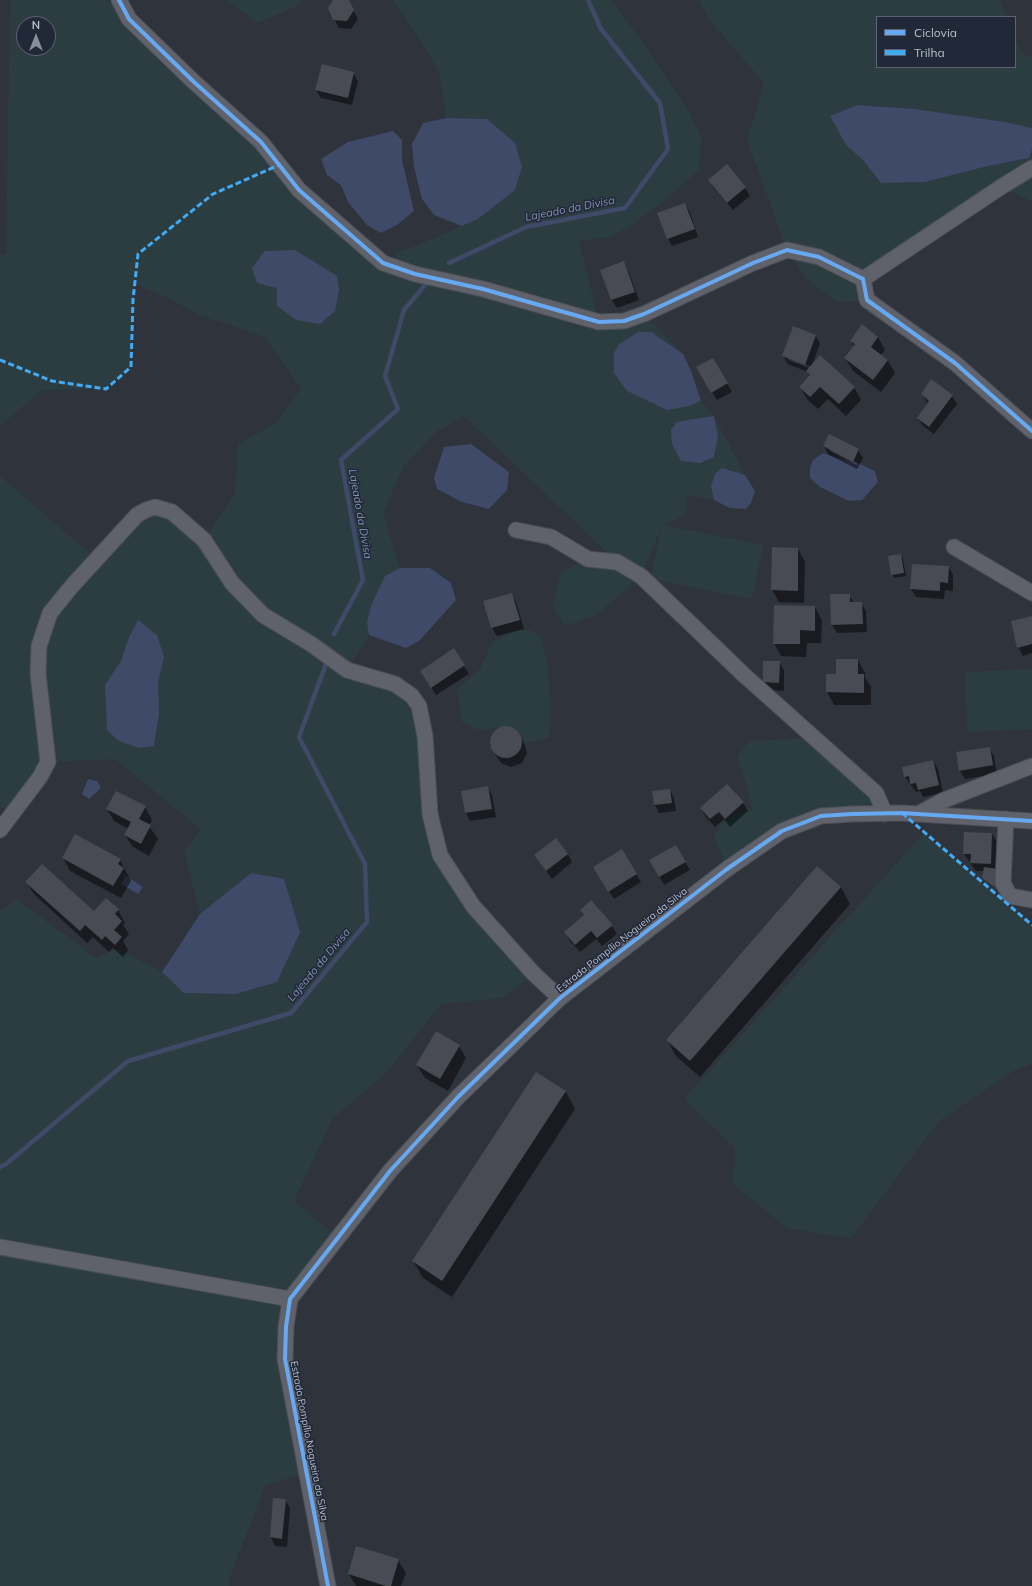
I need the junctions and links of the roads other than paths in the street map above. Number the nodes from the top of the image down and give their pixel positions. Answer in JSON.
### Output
{"nodes":[{"id":1,"x":120,"y":0,"type":"edge"},
{"id":2,"x":1032,"y":168,"type":"edge"},
{"id":3,"x":863,"y":279,"type":"junction"},
{"id":4,"x":1032,"y":431,"type":"edge"},
{"id":5,"x":516,"y":530,"type":"dead end"},
{"id":6,"x":954,"y":547,"type":"dead end"},
{"id":7,"x":1032,"y":593,"type":"edge"},
{"id":8,"x":1032,"y":766,"type":"edge"},
{"id":9,"x":885,"y":814,"type":"junction"},
{"id":10,"x":918,"y":814,"type":"junction"},
{"id":11,"x":1006,"y":819,"type":"junction"},
{"id":12,"x":1032,"y":821,"type":"edge"},
{"id":13,"x":0,"y":830,"type":"edge"},
{"id":14,"x":1032,"y":900,"type":"edge"},
{"id":15,"x":560,"y":998,"type":"junction"},
{"id":16,"x":0,"y":1247,"type":"edge"},
{"id":17,"x":290,"y":1299,"type":"junction"},
{"id":18,"x":328,"y":1586,"type":"edge"}],
"edges":[{"from":1,"to":3,"type":"street"},
{"from":2,"to":3,"type":"street"},
{"from":3,"to":4,"type":"street"},
{"from":5,"to":9,"type":"street"},
{"from":6,"to":7,"type":"street"},
{"from":8,"to":10,"type":"street"},
{"from":9,"to":10,"type":"street","name":"Estrada Pompílio Nogueira da Silva"},
{"from":9,"to":15,"type":"street","name":"Estrada Pompílio Nogueira da Silva"},
{"from":10,"to":11,"type":"street","name":"Estrada Pompílio Nogueira da Silva"},
{"from":11,"to":12,"type":"street","name":"Estrada Pompílio Nogueira da Silva"},
{"from":11,"to":14,"type":"street"},
{"from":13,"to":15,"type":"street"},
{"from":15,"to":17,"type":"street","name":"Estrada Pompílio Nogueira da Silva"},
{"from":16,"to":17,"type":"street"},
{"from":17,"to":18,"type":"street","name":"Estrada Pompílio Nogueira da Silva"}]}
